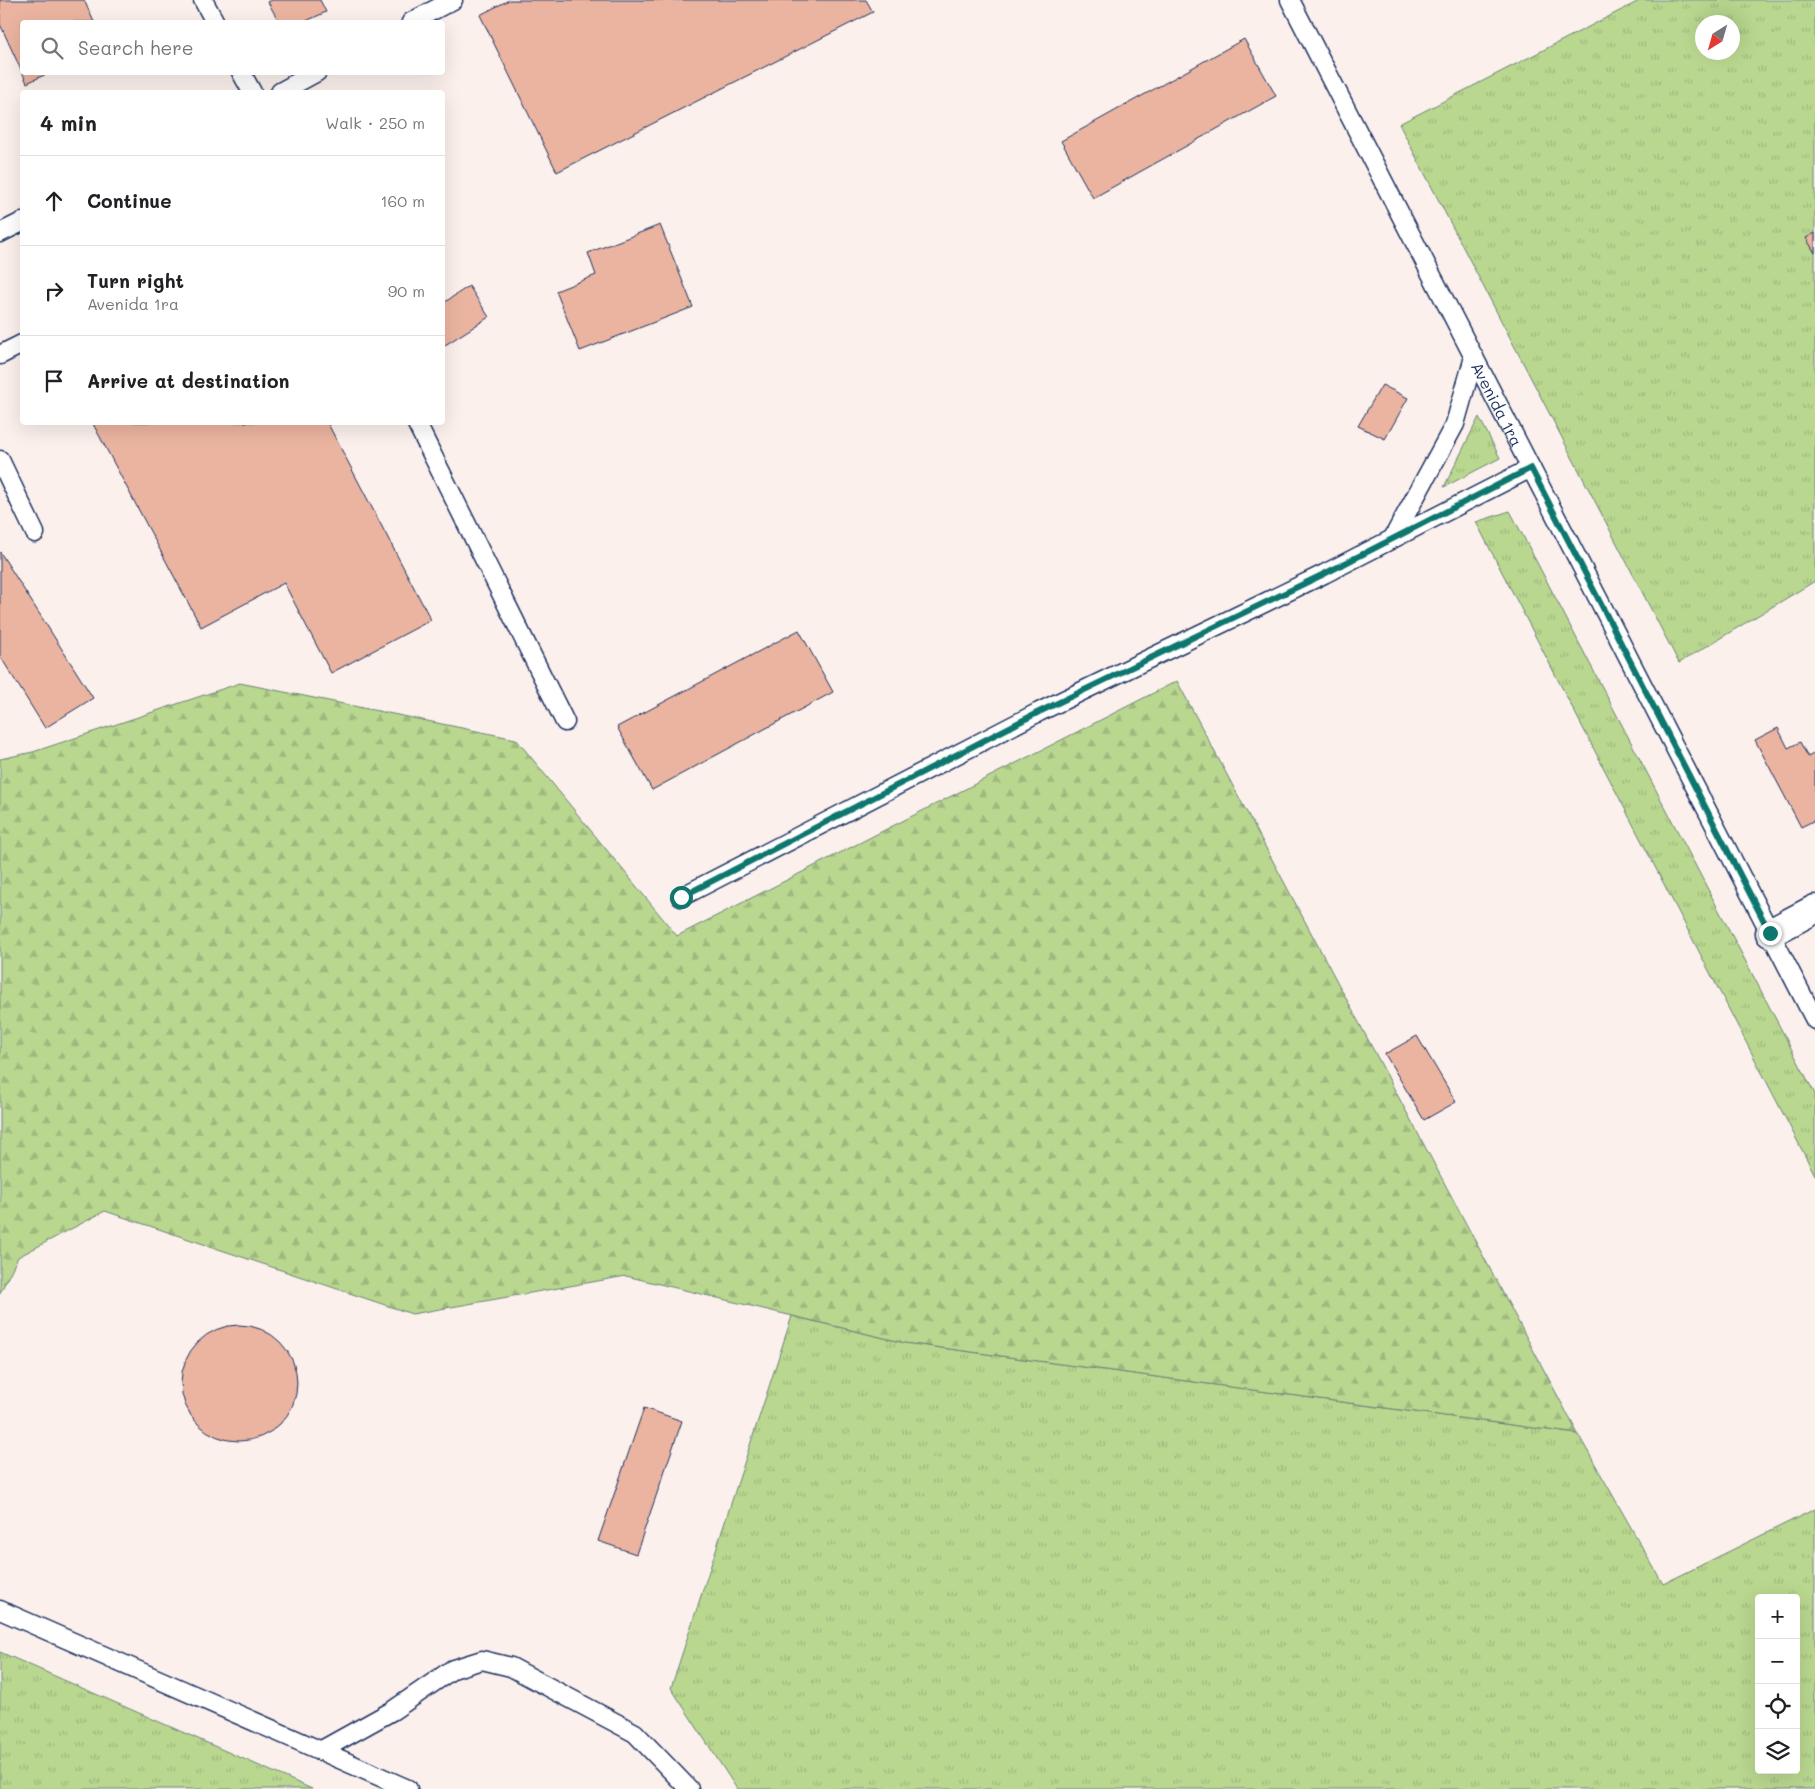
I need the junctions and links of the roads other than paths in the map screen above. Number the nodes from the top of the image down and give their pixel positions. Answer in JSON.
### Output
{"nodes":[{"id":1,"x":203,"y":0,"type":"edge"},
{"id":2,"x":1290,"y":0,"type":"edge"},
{"id":3,"x":448,"y":1,"type":"edge"},
{"id":4,"x":214,"y":20,"type":"edge"},
{"id":5,"x":415,"y":20,"type":"edge"},
{"id":6,"x":244,"y":75,"type":"edge"},
{"id":7,"x":311,"y":75,"type":"edge"},
{"id":8,"x":251,"y":90,"type":"edge"},
{"id":9,"x":284,"y":90,"type":"edge"},
{"id":10,"x":20,"y":223,"type":"edge"},
{"id":11,"x":0,"y":233,"type":"edge"},
{"id":12,"x":20,"y":345,"type":"edge"},
{"id":13,"x":0,"y":355,"type":"edge"},
{"id":14,"x":1474,"y":358,"type":"junction"},
{"id":15,"x":417,"y":425,"type":"edge"},
{"id":16,"x":0,"y":460,"type":"edge"},
{"id":17,"x":1531,"y":468,"type":"junction"},
{"id":18,"x":35,"y":533,"type":"dead end"},
{"id":19,"x":1393,"y":538,"type":"junction"},
{"id":20,"x":564,"y":722,"type":"dead end"},
{"id":21,"x":681,"y":897,"type":"dead end"},
{"id":22,"x":1811,"y":911,"type":"edge"},
{"id":23,"x":1770,"y":933,"type":"junction"},
{"id":24,"x":1815,"y":1020,"type":"edge"},
{"id":25,"x":0,"y":1610,"type":"edge"},
{"id":26,"x":320,"y":1750,"type":"junction"},
{"id":27,"x":408,"y":1789,"type":"edge"},
{"id":28,"x":689,"y":1789,"type":"edge"}],
"edges":[{"from":1,"to":4,"type":"lane"},
{"from":2,"to":14,"type":"lane","name":"Avenida 1ra"},
{"from":3,"to":5,"type":"lane"},
{"from":6,"to":8,"type":"lane"},
{"from":7,"to":9,"type":"lane"},
{"from":10,"to":11,"type":"lane"},
{"from":12,"to":13,"type":"lane"},
{"from":14,"to":17,"type":"lane","name":"Avenida 1ra"},
{"from":14,"to":19,"type":"lane"},
{"from":15,"to":20,"type":"lane"},
{"from":16,"to":18,"type":"lane"},
{"from":17,"to":19,"type":"lane"},
{"from":17,"to":23,"type":"lane","name":"Avenida 1ra"},
{"from":19,"to":21,"type":"lane"},
{"from":22,"to":23,"type":"street"},
{"from":23,"to":24,"type":"lane","name":"Avenida 1ra"},
{"from":25,"to":26,"type":"lane"},
{"from":26,"to":27,"type":"lane"},
{"from":26,"to":28,"type":"lane"}]}
